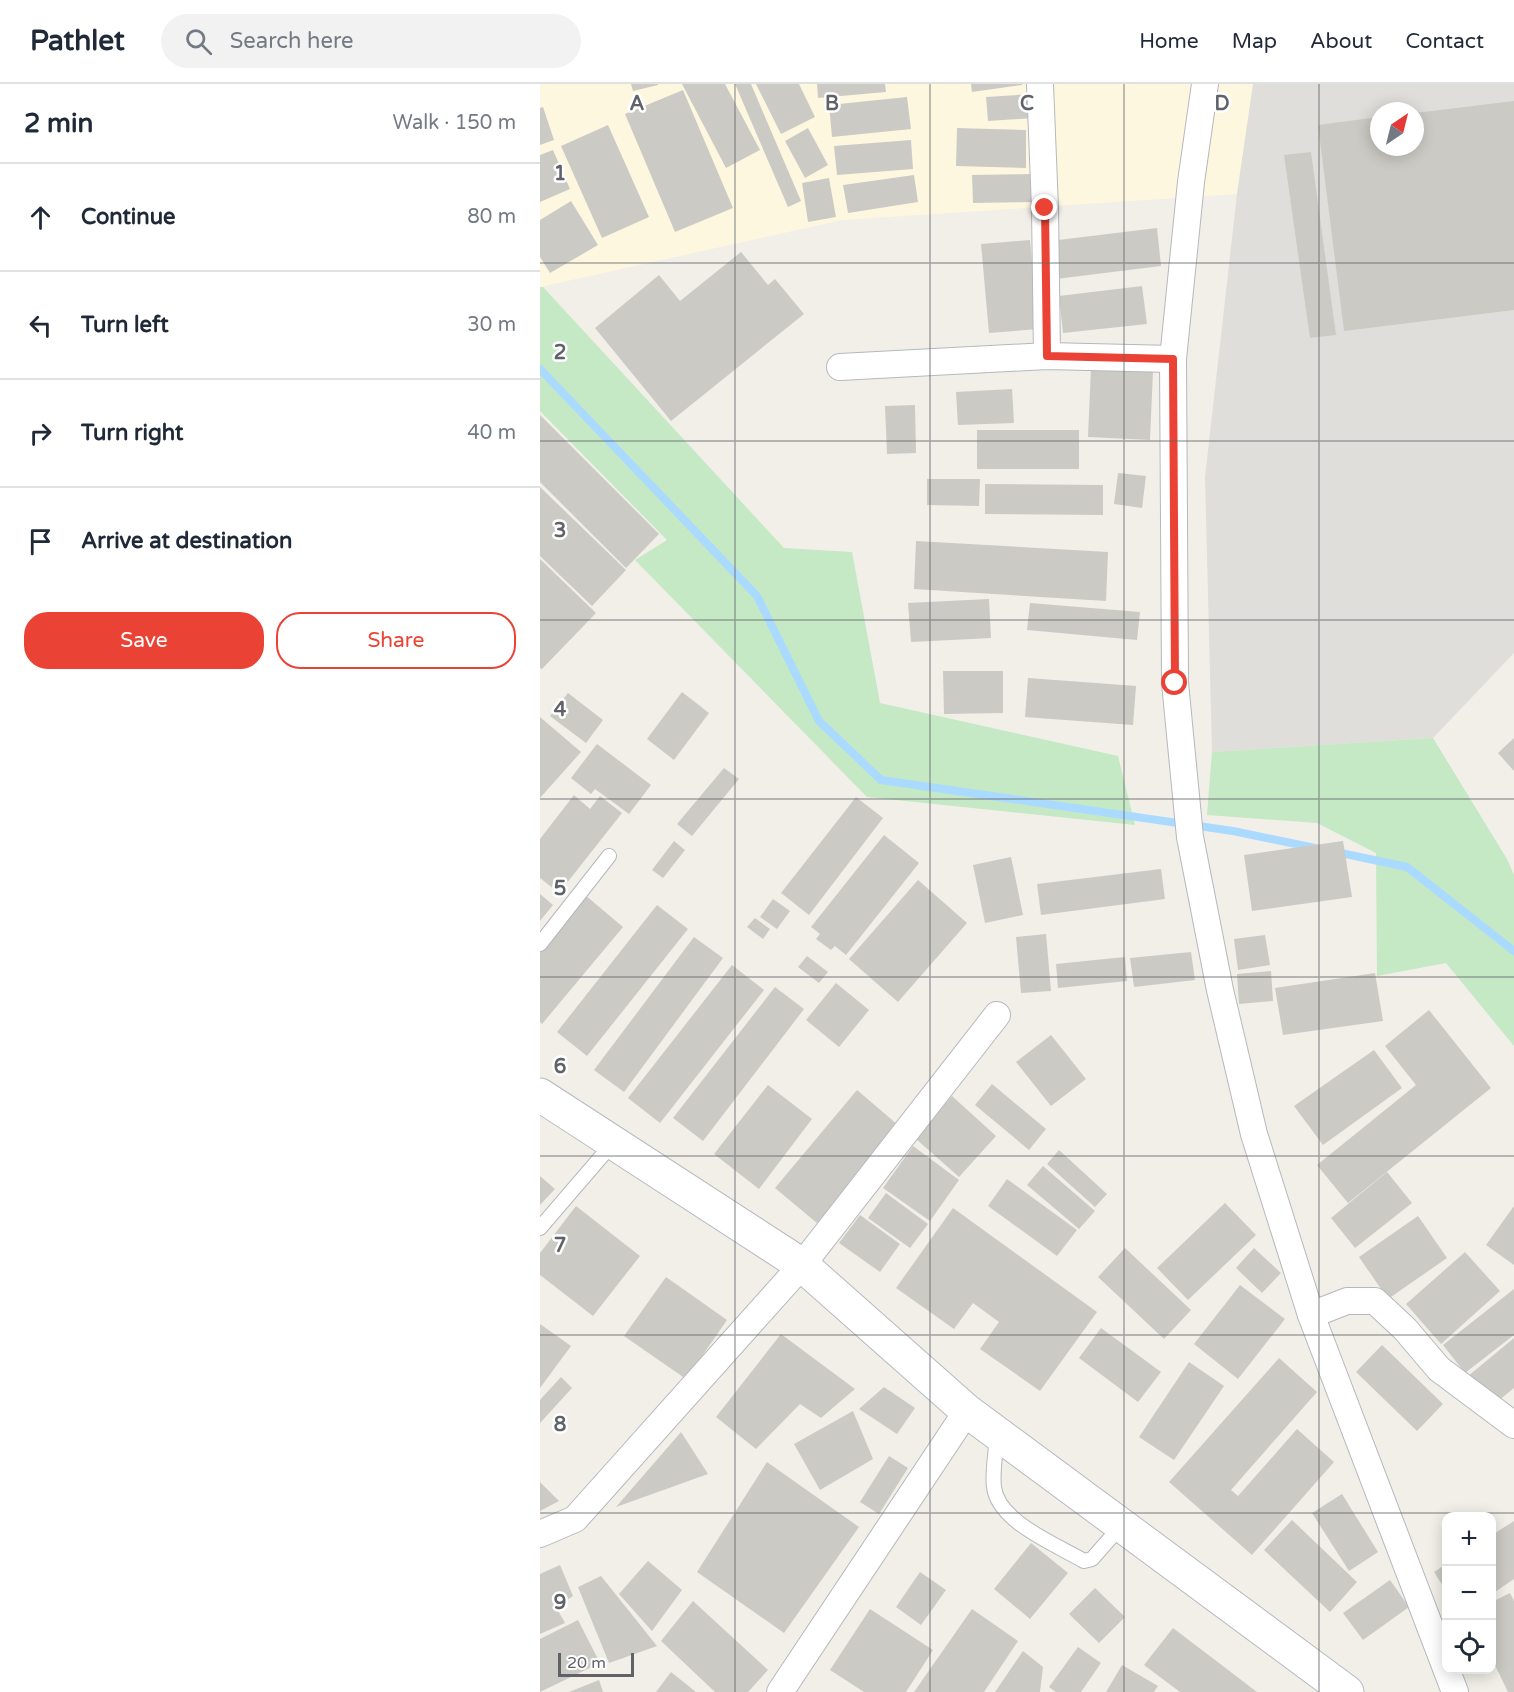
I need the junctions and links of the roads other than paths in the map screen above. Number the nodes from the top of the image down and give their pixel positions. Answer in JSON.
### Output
{"nodes":[{"id":1,"x":1040,"y":84,"type":"edge"},
{"id":2,"x":1205,"y":84,"type":"edge"},
{"id":3,"x":1047,"y":356,"type":"junction"},
{"id":4,"x":1173,"y":359,"type":"junction"},
{"id":5,"x":840,"y":367,"type":"dead end"},
{"id":6,"x":609,"y":856,"type":"dead end"},
{"id":7,"x":540,"y":944,"type":"edge"},
{"id":8,"x":998,"y":1015,"type":"dead end"},
{"id":9,"x":540,"y":1095,"type":"edge"},
{"id":10,"x":613,"y":1143,"type":"junction"},
{"id":11,"x":540,"y":1228,"type":"edge"},
{"id":12,"x":802,"y":1265,"type":"junction"},
{"id":13,"x":1311,"y":1315,"type":"junction"},
{"id":14,"x":968,"y":1412,"type":"junction"},
{"id":15,"x":1514,"y":1425,"type":"edge"},
{"id":16,"x":998,"y":1434,"type":"junction"},
{"id":17,"x":1121,"y":1526,"type":"junction"},
{"id":18,"x":540,"y":1534,"type":"edge"},
{"id":19,"x":1344,"y":1691,"type":"edge"},
{"id":20,"x":780,"y":1692,"type":"edge"},
{"id":21,"x":1455,"y":1692,"type":"edge"}],
"edges":[{"from":1,"to":3,"type":"street"},
{"from":2,"to":4,"type":"street"},
{"from":3,"to":4,"type":"street"},
{"from":3,"to":5,"type":"street"},
{"from":4,"to":13,"type":"street"},
{"from":6,"to":7,"type":"lane"},
{"from":8,"to":12,"type":"street"},
{"from":9,"to":10,"type":"main road"},
{"from":10,"to":11,"type":"lane"},
{"from":10,"to":12,"type":"main road"},
{"from":12,"to":14,"type":"main road"},
{"from":12,"to":18,"type":"street"},
{"from":13,"to":15,"type":"street"},
{"from":13,"to":21,"type":"street"},
{"from":14,"to":16,"type":"main road"},
{"from":14,"to":20,"type":"street"},
{"from":16,"to":17,"type":"main road"},
{"from":16,"to":17,"type":"lane"},
{"from":17,"to":19,"type":"main road"}]}
